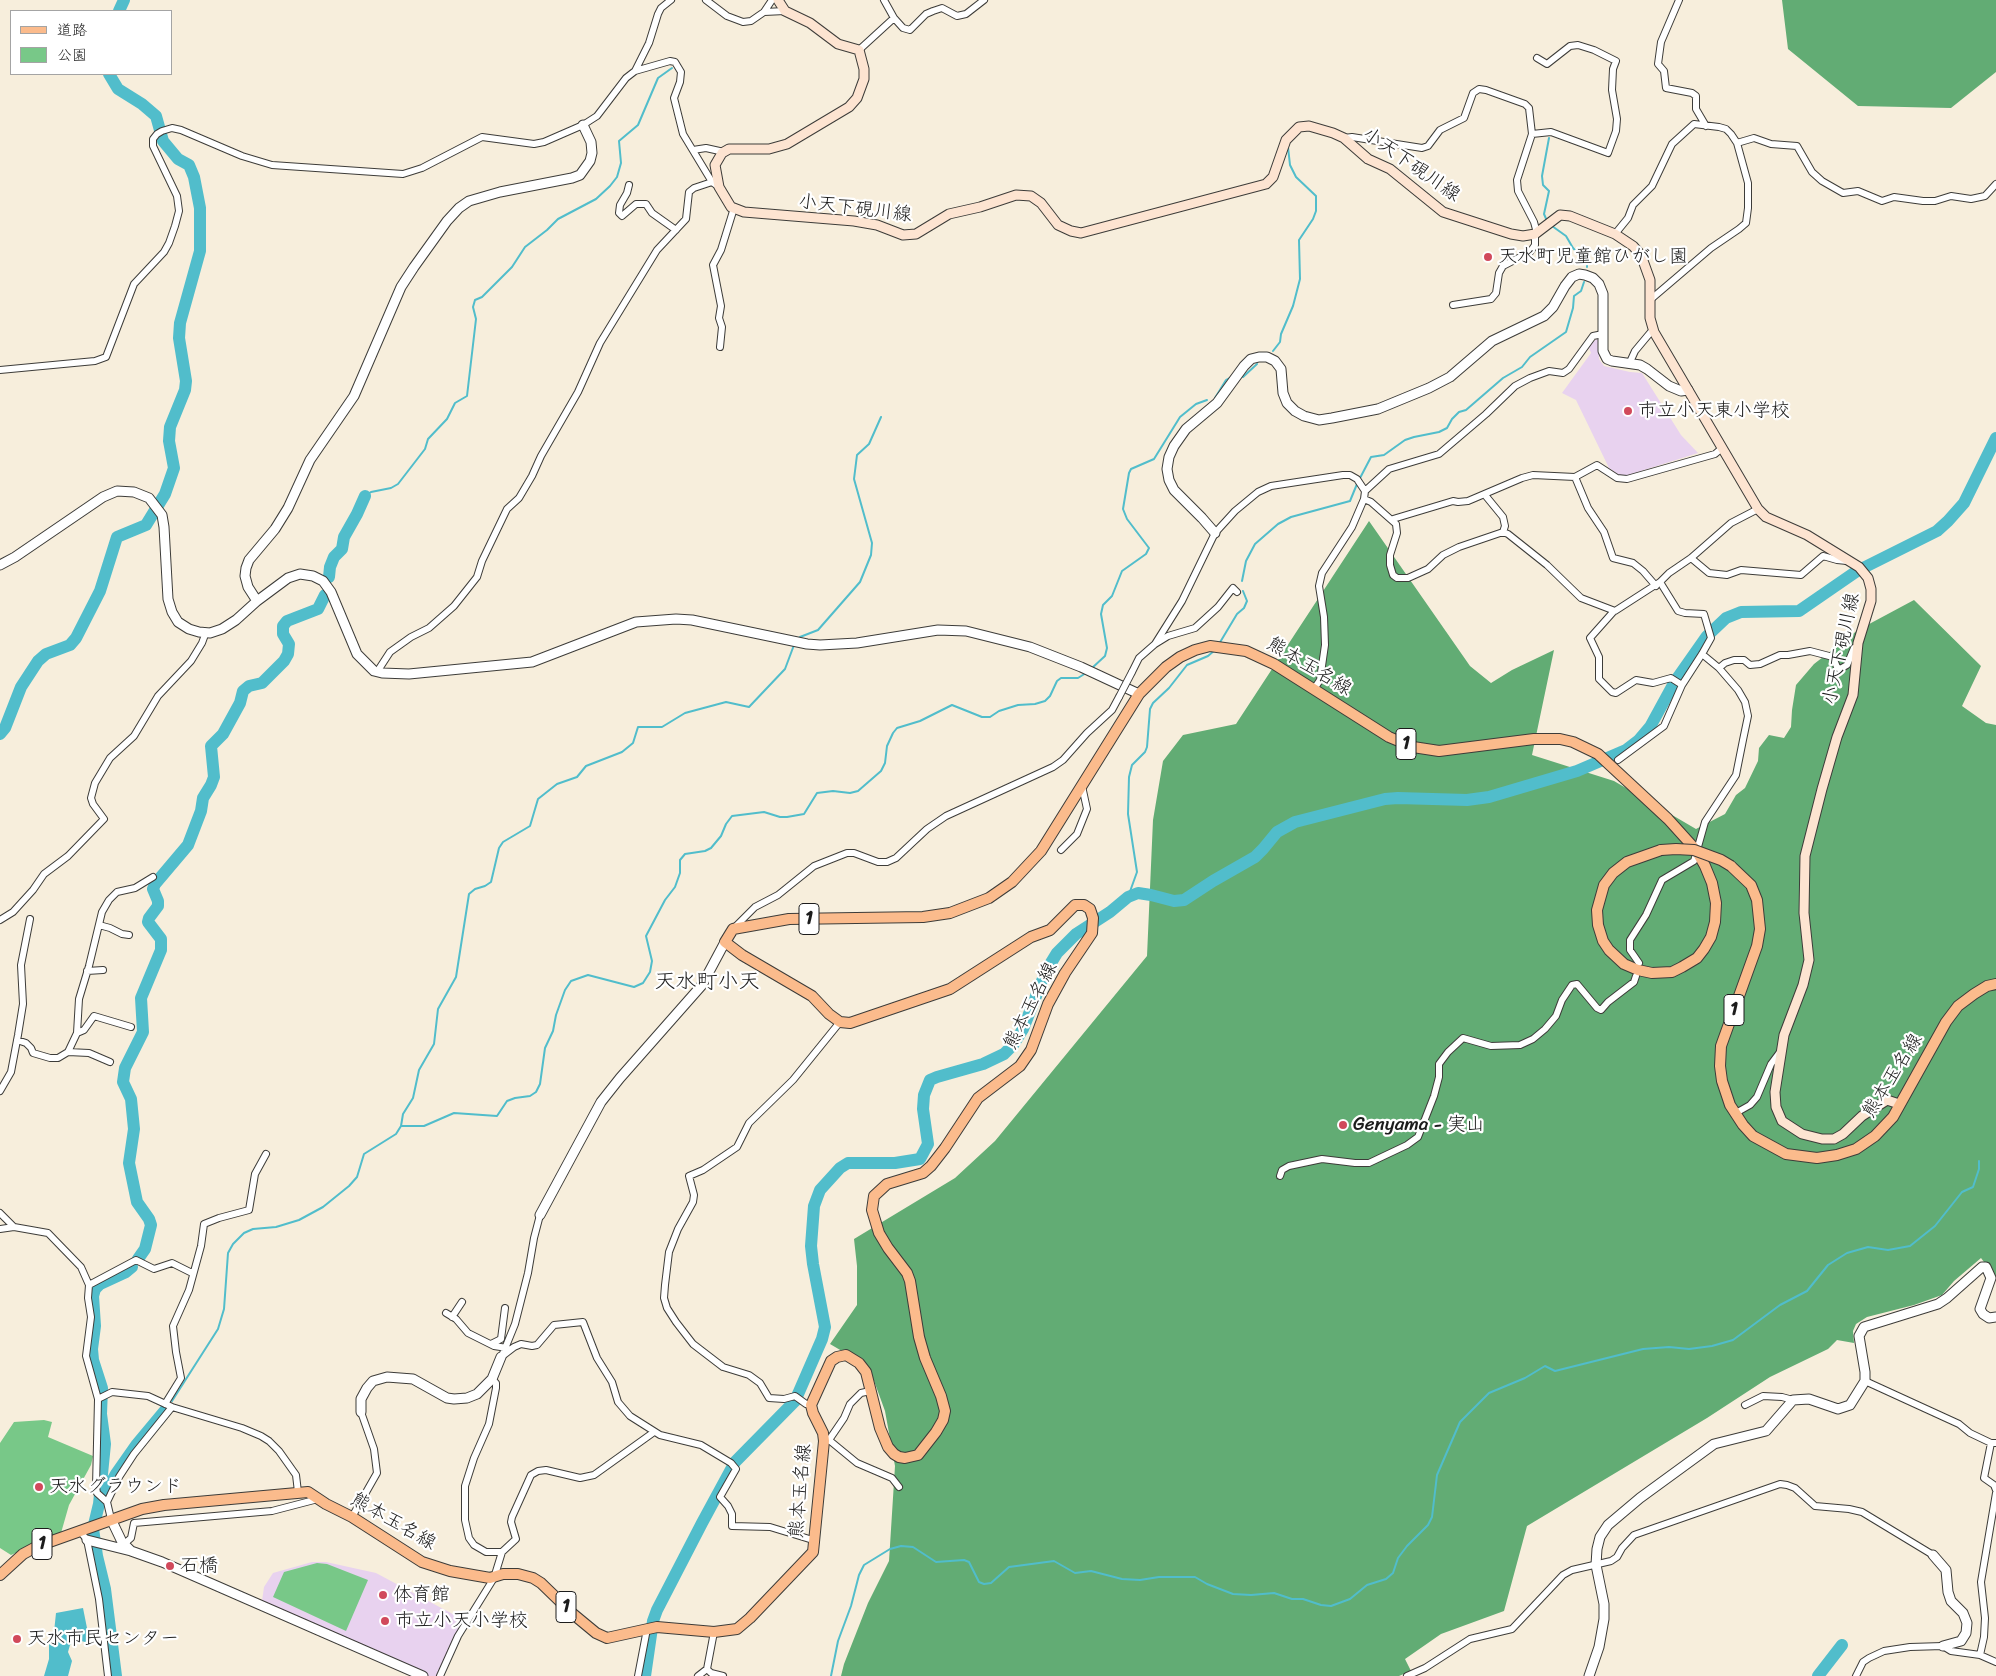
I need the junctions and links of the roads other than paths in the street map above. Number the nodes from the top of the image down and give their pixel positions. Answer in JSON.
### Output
{"nodes":[{"id":1,"x":671,"y":0,"type":"edge"},
{"id":2,"x":706,"y":0,"type":"edge"},
{"id":3,"x":772,"y":0,"type":"edge"},
{"id":4,"x":778,"y":0,"type":"edge"},
{"id":5,"x":884,"y":0,"type":"edge"},
{"id":6,"x":984,"y":0,"type":"edge"},
{"id":7,"x":1679,"y":0,"type":"edge"},
{"id":8,"x":785,"y":11,"type":"junction"},
{"id":9,"x":764,"y":12,"type":"junction"},
{"id":10,"x":894,"y":18,"type":"junction"},
{"id":11,"x":859,"y":50,"type":"junction"},
{"id":12,"x":1537,"y":58,"type":"dead end"},
{"id":13,"x":635,"y":71,"type":"junction"},
{"id":14,"x":583,"y":125,"type":"junction"},
{"id":15,"x":1706,"y":126,"type":"junction"},
{"id":16,"x":1532,"y":134,"type":"junction"},
{"id":17,"x":1344,"y":138,"type":"junction"},
{"id":18,"x":1737,"y":143,"type":"junction"},
{"id":19,"x":693,"y":150,"type":"junction"},
{"id":20,"x":724,"y":152,"type":"junction"},
{"id":21,"x":1996,"y":184,"type":"edge"},
{"id":22,"x":629,"y":185,"type":"dead end"},
{"id":23,"x":715,"y":185,"type":"junction"},
{"id":24,"x":734,"y":208,"type":"junction"},
{"id":25,"x":676,"y":230,"type":"junction"},
{"id":26,"x":1536,"y":233,"type":"junction"},
{"id":27,"x":1615,"y":234,"type":"junction"},
{"id":28,"x":1650,"y":300,"type":"junction"},
{"id":29,"x":1453,"y":305,"type":"dead end"},
{"id":30,"x":1654,"y":332,"type":"junction"},
{"id":31,"x":1603,"y":334,"type":"junction"},
{"id":32,"x":720,"y":347,"type":"dead end"},
{"id":33,"x":1630,"y":362,"type":"junction"},
{"id":34,"x":0,"y":370,"type":"edge"},
{"id":35,"x":1688,"y":390,"type":"junction"},
{"id":36,"x":1722,"y":448,"type":"junction"},
{"id":37,"x":1575,"y":477,"type":"junction"},
{"id":38,"x":1365,"y":491,"type":"junction"},
{"id":39,"x":1485,"y":495,"type":"junction"},
{"id":40,"x":1364,"y":499,"type":"junction"},
{"id":41,"x":1758,"y":509,"type":"junction"},
{"id":42,"x":1394,"y":520,"type":"junction"},
{"id":43,"x":1503,"y":532,"type":"junction"},
{"id":44,"x":1214,"y":533,"type":"junction"},
{"id":45,"x":1825,"y":551,"type":"junction"},
{"id":46,"x":1691,"y":558,"type":"junction"},
{"id":47,"x":0,"y":565,"type":"edge"},
{"id":48,"x":1658,"y":584,"type":"junction"},
{"id":49,"x":1237,"y":592,"type":"dead end"},
{"id":50,"x":257,"y":601,"type":"junction"},
{"id":51,"x":1614,"y":610,"type":"junction"},
{"id":52,"x":206,"y":632,"type":"junction"},
{"id":53,"x":1155,"y":644,"type":"junction"},
{"id":54,"x":1854,"y":648,"type":"dead end"},
{"id":55,"x":1702,"y":654,"type":"junction"},
{"id":56,"x":1719,"y":668,"type":"junction"},
{"id":57,"x":377,"y":672,"type":"junction"},
{"id":58,"x":1680,"y":684,"type":"junction"},
{"id":59,"x":1314,"y":689,"type":"junction"},
{"id":60,"x":1139,"y":694,"type":"junction"},
{"id":61,"x":1617,"y":764,"type":"junction"},
{"id":62,"x":1082,"y":786,"type":"junction"},
{"id":63,"x":1061,"y":850,"type":"dead end"},
{"id":64,"x":1696,"y":850,"type":"junction"},
{"id":65,"x":153,"y":877,"type":"dead end"},
{"id":66,"x":30,"y":919,"type":"dead end"},
{"id":67,"x":0,"y":920,"type":"edge"},
{"id":68,"x":99,"y":925,"type":"junction"},
{"id":69,"x":733,"y":929,"type":"junction"},
{"id":70,"x":129,"y":935,"type":"dead end"},
{"id":71,"x":725,"y":942,"type":"junction"},
{"id":72,"x":1639,"y":963,"type":"dead end"},
{"id":73,"x":103,"y":970,"type":"dead end"},
{"id":74,"x":87,"y":971,"type":"junction"},
{"id":75,"x":1636,"y":976,"type":"dead end"},
{"id":76,"x":1996,"y":984,"type":"edge"},
{"id":77,"x":840,"y":1022,"type":"junction"},
{"id":78,"x":131,"y":1027,"type":"dead end"},
{"id":79,"x":76,"y":1033,"type":"junction"},
{"id":80,"x":17,"y":1040,"type":"junction"},
{"id":81,"x":1781,"y":1051,"type":"junction"},
{"id":82,"x":68,"y":1052,"type":"junction"},
{"id":83,"x":110,"y":1062,"type":"dead end"},
{"id":84,"x":0,"y":1091,"type":"edge"},
{"id":85,"x":1899,"y":1104,"type":"junction"},
{"id":86,"x":1734,"y":1114,"type":"junction"},
{"id":87,"x":266,"y":1154,"type":"dead end"},
{"id":88,"x":1280,"y":1176,"type":"dead end"},
{"id":89,"x":0,"y":1213,"type":"edge"},
{"id":90,"x":540,"y":1215,"type":"joint"},
{"id":91,"x":14,"y":1227,"type":"junction"},
{"id":92,"x":0,"y":1229,"type":"edge"},
{"id":93,"x":192,"y":1273,"type":"junction"},
{"id":94,"x":89,"y":1285,"type":"junction"},
{"id":95,"x":462,"y":1302,"type":"dead end"},
{"id":96,"x":505,"y":1308,"type":"dead end"},
{"id":97,"x":1996,"y":1318,"type":"edge"},
{"id":98,"x":491,"y":1344,"type":"junction"},
{"id":99,"x":506,"y":1348,"type":"junction"},
{"id":100,"x":501,"y":1358,"type":"junction"},
{"id":101,"x":492,"y":1379,"type":"junction"},
{"id":102,"x":1865,"y":1381,"type":"junction"},
{"id":103,"x":870,"y":1391,"type":"junction"},
{"id":104,"x":101,"y":1397,"type":"junction"},
{"id":105,"x":1793,"y":1400,"type":"junction"},
{"id":106,"x":169,"y":1405,"type":"junction"},
{"id":107,"x":811,"y":1405,"type":"junction"},
{"id":108,"x":1745,"y":1405,"type":"dead end"},
{"id":109,"x":361,"y":1412,"type":"joint"},
{"id":110,"x":654,"y":1432,"type":"junction"},
{"id":111,"x":827,"y":1440,"type":"junction"},
{"id":112,"x":1994,"y":1443,"type":"edge"},
{"id":113,"x":899,"y":1488,"type":"dead end"},
{"id":114,"x":1996,"y":1491,"type":"edge"},
{"id":115,"x":298,"y":1492,"type":"junction"},
{"id":116,"x":318,"y":1499,"type":"junction"},
{"id":117,"x":106,"y":1501,"type":"junction"},
{"id":118,"x":352,"y":1517,"type":"junction"},
{"id":119,"x":111,"y":1519,"type":"junction"},
{"id":120,"x":84,"y":1528,"type":"junction"},
{"id":121,"x":89,"y":1540,"type":"junction"},
{"id":122,"x":816,"y":1541,"type":"junction"},
{"id":123,"x":128,"y":1548,"type":"junction"},
{"id":124,"x":502,"y":1552,"type":"junction"},
{"id":125,"x":1933,"y":1554,"type":"joint"},
{"id":126,"x":1596,"y":1565,"type":"junction"},
{"id":127,"x":1,"y":1573,"type":"edge"},
{"id":128,"x":494,"y":1578,"type":"junction"},
{"id":129,"x":647,"y":1629,"type":"junction"},
{"id":130,"x":714,"y":1632,"type":"junction"},
{"id":131,"x":1943,"y":1646,"type":"junction"},
{"id":132,"x":1980,"y":1655,"type":"junction"},
{"id":133,"x":1996,"y":1662,"type":"edge"},
{"id":134,"x":707,"y":1669,"type":"junction"},
{"id":135,"x":108,"y":1676,"type":"edge"},
{"id":136,"x":423,"y":1676,"type":"edge"},
{"id":137,"x":440,"y":1676,"type":"edge"},
{"id":138,"x":638,"y":1676,"type":"edge"},
{"id":139,"x":698,"y":1676,"type":"edge"},
{"id":140,"x":723,"y":1676,"type":"edge"},
{"id":141,"x":1407,"y":1676,"type":"edge"},
{"id":142,"x":1589,"y":1676,"type":"edge"},
{"id":143,"x":1856,"y":1676,"type":"edge"}],
"edges":[{"from":1,"to":13,"type":"street"},
{"from":2,"to":9,"type":"street"},
{"from":3,"to":9,"type":"street"},
{"from":4,"to":8,"type":"main road"},
{"from":5,"to":10,"type":"street"},
{"from":6,"to":10,"type":"street"},
{"from":7,"to":15,"type":"street"},
{"from":8,"to":9,"type":"street"},
{"from":8,"to":11,"type":"main road"},
{"from":10,"to":11,"type":"street"},
{"from":11,"to":20,"type":"main road"},
{"from":12,"to":16,"type":"street"},
{"from":13,"to":14,"type":"street"},
{"from":13,"to":19,"type":"street"},
{"from":14,"to":34,"type":"street"},
{"from":14,"to":50,"type":"street"},
{"from":15,"to":18,"type":"street"},
{"from":15,"to":27,"type":"street"},
{"from":16,"to":17,"type":"street"},
{"from":16,"to":26,"type":"street"},
{"from":17,"to":24,"type":"main road","name":"小天下硯川線"},
{"from":17,"to":26,"type":"main road","name":"小天下硯川線"},
{"from":18,"to":21,"type":"street"},
{"from":18,"to":28,"type":"street"},
{"from":19,"to":20,"type":"street"},
{"from":19,"to":23,"type":"street"},
{"from":20,"to":23,"type":"main road"},
{"from":22,"to":25,"type":"street"},
{"from":23,"to":24,"type":"main road"},
{"from":23,"to":25,"type":"street"},
{"from":24,"to":32,"type":"street"},
{"from":25,"to":57,"type":"street"},
{"from":26,"to":27,"type":"main road","name":"小天下硯川線"},
{"from":26,"to":29,"type":"street"},
{"from":27,"to":28,"type":"main road","name":"小天下硯川線"},
{"from":28,"to":30,"type":"main road","name":"小天下硯川線"},
{"from":30,"to":33,"type":"street"},
{"from":30,"to":35,"type":"main road","name":"小天下硯川線"},
{"from":31,"to":33,"type":"street"},
{"from":31,"to":38,"type":"street"},
{"from":31,"to":44,"type":"street"},
{"from":33,"to":35,"type":"street"},
{"from":35,"to":36,"type":"main road","name":"小天下硯川線"},
{"from":36,"to":37,"type":"street"},
{"from":36,"to":41,"type":"main road","name":"小天下硯川線"},
{"from":37,"to":39,"type":"street"},
{"from":37,"to":48,"type":"street"},
{"from":38,"to":40,"type":"street"},
{"from":38,"to":44,"type":"street"},
{"from":39,"to":42,"type":"street"},
{"from":39,"to":43,"type":"street"},
{"from":40,"to":42,"type":"street"},
{"from":40,"to":59,"type":"street"},
{"from":41,"to":45,"type":"main road","name":"小天下硯川線"},
{"from":41,"to":46,"type":"street"},
{"from":42,"to":43,"type":"street"},
{"from":43,"to":51,"type":"street"},
{"from":44,"to":53,"type":"street"},
{"from":45,"to":46,"type":"street"},
{"from":45,"to":81,"type":"main road","name":"小天下硯川線"},
{"from":46,"to":48,"type":"street"},
{"from":47,"to":52,"type":"street"},
{"from":48,"to":51,"type":"street"},
{"from":48,"to":55,"type":"street"},
{"from":49,"to":53,"type":"street"},
{"from":50,"to":52,"type":"street"},
{"from":50,"to":57,"type":"street"},
{"from":51,"to":58,"type":"street"},
{"from":52,"to":67,"type":"street"},
{"from":53,"to":69,"type":"street","bridge":true},
{"from":54,"to":56,"type":"street"},
{"from":55,"to":56,"type":"street"},
{"from":55,"to":58,"type":"street"},
{"from":56,"to":64,"type":"street"},
{"from":57,"to":60,"type":"street"},
{"from":58,"to":61,"type":"street"},
{"from":59,"to":60,"type":"main road","name":"熊本玉名線","number":"1"},
{"from":59,"to":61,"type":"main road","name":"熊本玉名線","number":"1"},
{"from":60,"to":62,"type":"main road","name":"熊本玉名線","number":"1"},
{"from":61,"to":64,"type":"main road","name":"熊本玉名線","number":"1"},
{"from":62,"to":63,"type":"street"},
{"from":62,"to":69,"type":"main road","name":"熊本玉名線","number":"1"},
{"from":64,"to":72,"type":"street"},
{"from":64,"to":86,"type":"main road","name":"熊本玉名線","number":"1","bridge":true},
{"from":65,"to":68,"type":"street"},
{"from":66,"to":80,"type":"street"},
{"from":68,"to":70,"type":"street"},
{"from":68,"to":74,"type":"street"},
{"from":69,"to":71,"type":"main road"},
{"from":71,"to":77,"type":"main road"},
{"from":71,"to":90,"type":"street"},
{"from":73,"to":74,"type":"street"},
{"from":74,"to":79,"type":"street"},
{"from":75,"to":88,"type":"street"},
{"from":76,"to":85,"type":"main road","name":"熊本玉名線","number":"1"},
{"from":77,"to":103,"type":"main road","name":"熊本玉名線"},
{"from":77,"to":107,"type":"street"},
{"from":78,"to":79,"type":"street"},
{"from":79,"to":82,"type":"street"},
{"from":80,"to":82,"type":"street"},
{"from":80,"to":84,"type":"street"},
{"from":81,"to":85,"type":"main road","name":"小天下硯川線"},
{"from":81,"to":86,"type":"street"},
{"from":82,"to":83,"type":"street"},
{"from":85,"to":86,"type":"main road","name":"熊本玉名線","number":"1"},
{"from":87,"to":93,"type":"street"},
{"from":89,"to":91,"type":"street"},
{"from":90,"to":99,"type":"street"},
{"from":91,"to":92,"type":"street"},
{"from":91,"to":94,"type":"street"},
{"from":93,"to":94,"type":"street"},
{"from":93,"to":106,"type":"street"},
{"from":94,"to":104,"type":"street"},
{"from":95,"to":98,"type":"street"},
{"from":96,"to":98,"type":"street"},
{"from":97,"to":102,"type":"street"},
{"from":98,"to":99,"type":"street"},
{"from":99,"to":100,"type":"street"},
{"from":100,"to":101,"type":"street"},
{"from":100,"to":110,"type":"street"},
{"from":101,"to":109,"type":"street"},
{"from":101,"to":124,"type":"street"},
{"from":102,"to":105,"type":"street"},
{"from":102,"to":112,"type":"street"},
{"from":103,"to":107,"type":"main road","name":"熊本玉名線"},
{"from":103,"to":111,"type":"street"},
{"from":104,"to":106,"type":"street"},
{"from":104,"to":117,"type":"street"},
{"from":105,"to":108,"type":"street"},
{"from":105,"to":126,"type":"street"},
{"from":106,"to":115,"type":"street"},
{"from":106,"to":117,"type":"street"},
{"from":107,"to":111,"type":"main road","name":"熊本玉名線","number":"1"},
{"from":109,"to":118,"type":"street"},
{"from":110,"to":122,"type":"street"},
{"from":110,"to":124,"type":"street"},
{"from":111,"to":113,"type":"street"},
{"from":111,"to":122,"type":"main road","name":"熊本玉名線","number":"1"},
{"from":112,"to":114,"type":"street"},
{"from":114,"to":132,"type":"street"},
{"from":115,"to":116,"type":"main road","name":"熊本玉名線","number":"1"},
{"from":115,"to":119,"type":"main road","name":"熊本玉名線","number":"1"},
{"from":116,"to":118,"type":"main road","name":"熊本玉名線","number":"1"},
{"from":116,"to":123,"type":"street"},
{"from":117,"to":119,"type":"street"},
{"from":118,"to":128,"type":"main road","name":"熊本玉名線","number":"1"},
{"from":119,"to":120,"type":"main road","name":"熊本玉名線","number":"1"},
{"from":119,"to":123,"type":"street"},
{"from":120,"to":121,"type":"street"},
{"from":120,"to":127,"type":"main road","name":"熊本玉名線","number":"1"},
{"from":121,"to":123,"type":"street"},
{"from":121,"to":135,"type":"street"},
{"from":122,"to":130,"type":"main road","name":"熊本玉名線","number":"1"},
{"from":123,"to":136,"type":"street"},
{"from":124,"to":128,"type":"street"},
{"from":125,"to":126,"type":"street"},
{"from":125,"to":131,"type":"street"},
{"from":126,"to":141,"type":"street"},
{"from":126,"to":142,"type":"street"},
{"from":128,"to":129,"type":"main road","name":"熊本玉名線","number":"1"},
{"from":128,"to":137,"type":"street"},
{"from":129,"to":130,"type":"main road","name":"熊本玉名線","number":"1"},
{"from":129,"to":138,"type":"street"},
{"from":130,"to":134,"type":"street"},
{"from":131,"to":132,"type":"street"},
{"from":131,"to":143,"type":"street"},
{"from":132,"to":133,"type":"street"},
{"from":134,"to":139,"type":"street"},
{"from":134,"to":140,"type":"street"}]}
